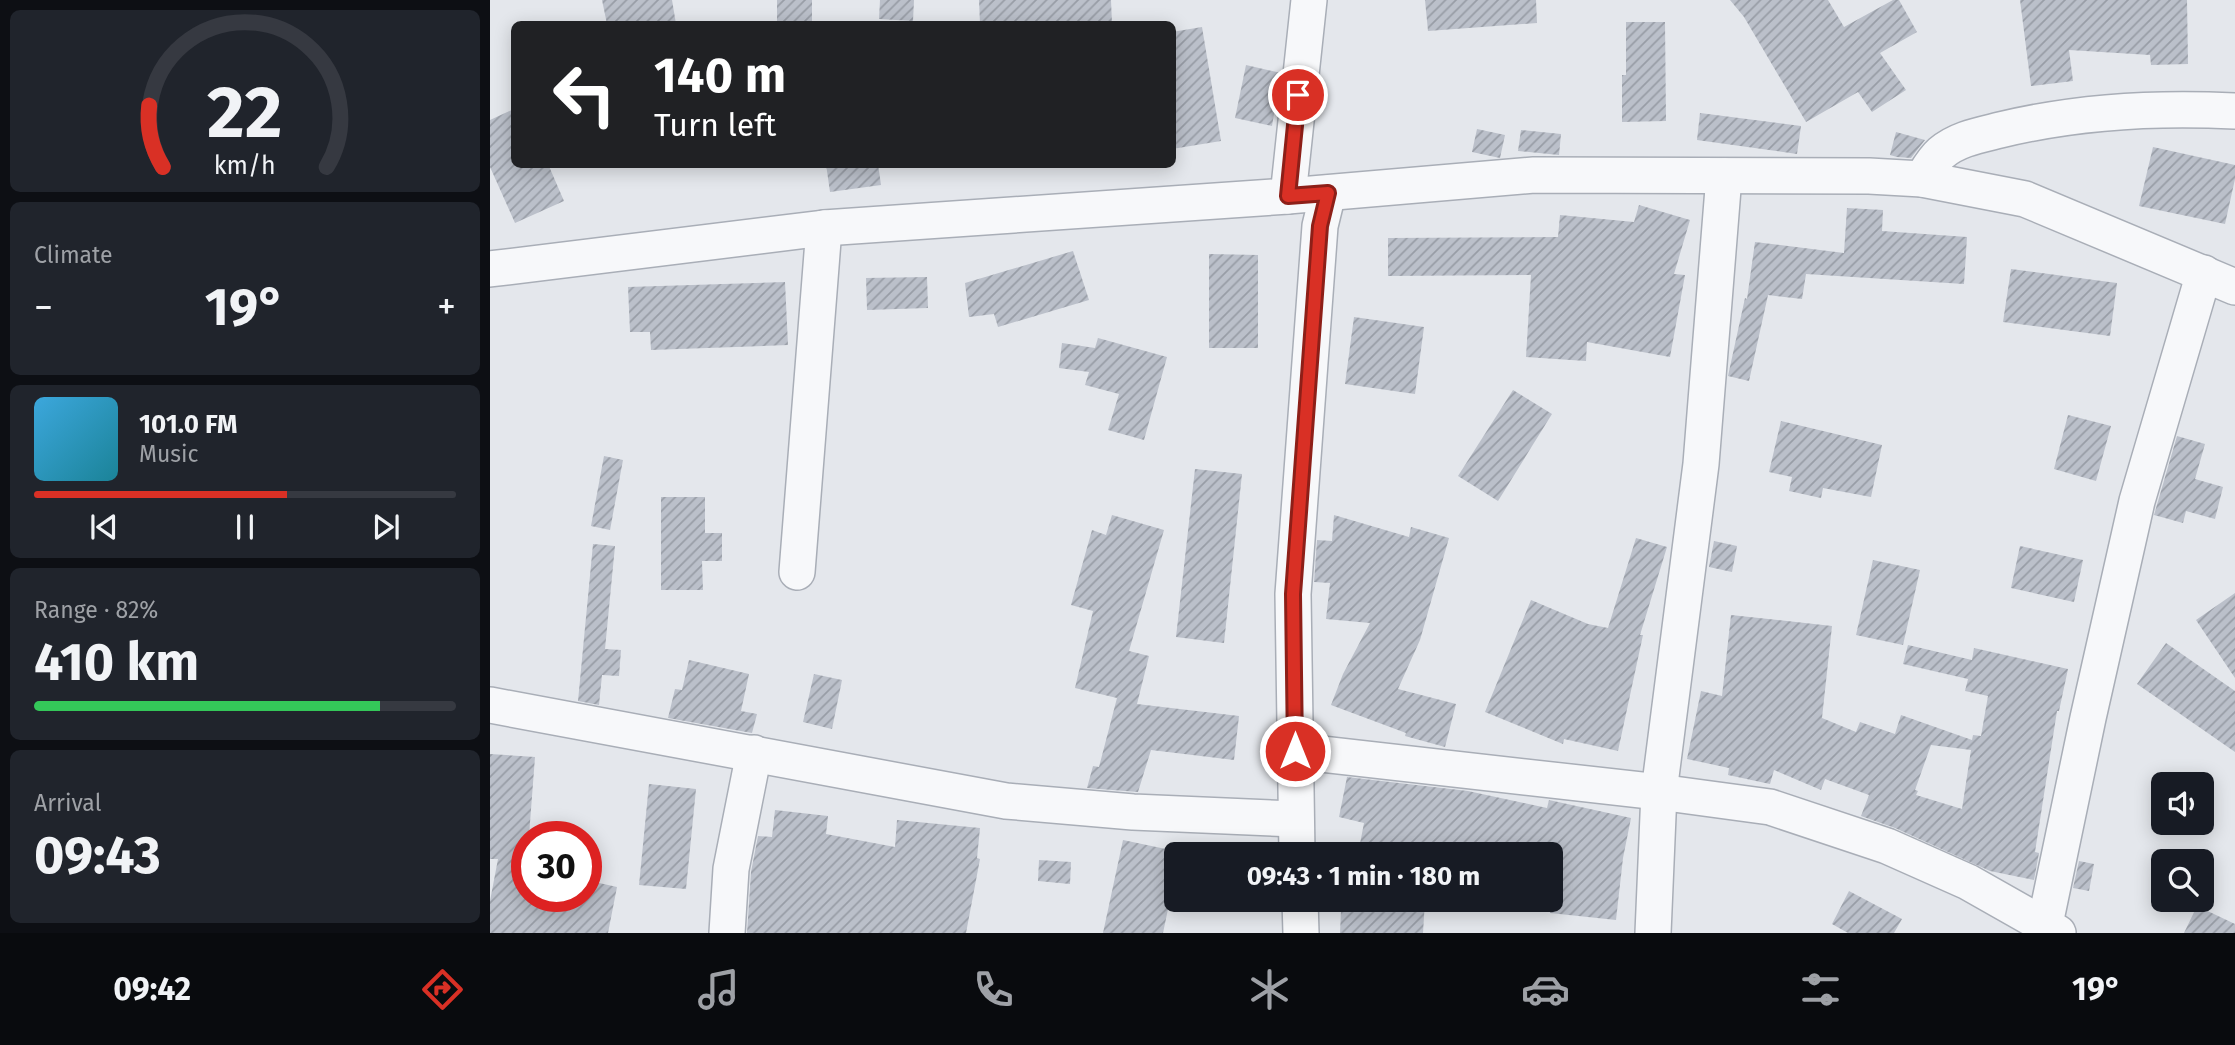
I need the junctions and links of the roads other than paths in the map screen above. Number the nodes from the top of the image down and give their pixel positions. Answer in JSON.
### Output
{"nodes":[{"id":1,"x":1309,"y":0,"type":"edge"},
{"id":2,"x":2235,"y":111,"type":"edge"},
{"id":3,"x":1724,"y":176,"type":"junction"},
{"id":4,"x":1922,"y":179,"type":"junction"},
{"id":5,"x":1328,"y":193,"type":"junction"},
{"id":6,"x":1288,"y":196,"type":"junction"},
{"id":7,"x":824,"y":229,"type":"junction"},
{"id":8,"x":490,"y":269,"type":"edge"},
{"id":9,"x":2204,"y":273,"type":"junction"},
{"id":10,"x":2235,"y":288,"type":"edge"},
{"id":11,"x":797,"y":572,"type":"dead end"},
{"id":12,"x":490,"y":705,"type":"edge"},
{"id":13,"x":1295,"y":751,"type":"junction"},
{"id":14,"x":754,"y":753,"type":"junction"},
{"id":15,"x":1659,"y":792,"type":"junction"},
{"id":16,"x":1295,"y":819,"type":"junction"},
{"id":17,"x":1296,"y":842,"type":"edge"},
{"id":18,"x":1300,"y":912,"type":"edge"},
{"id":19,"x":2052,"y":928,"type":"edge"},
{"id":20,"x":727,"y":933,"type":"edge"},
{"id":21,"x":1301,"y":933,"type":"edge"},
{"id":22,"x":1653,"y":933,"type":"edge"}],
"edges":[{"from":1,"to":6,"type":"street"},
{"from":2,"to":4,"type":"street"},
{"from":3,"to":4,"type":"street"},
{"from":3,"to":5,"type":"street"},
{"from":3,"to":15,"type":"street"},
{"from":4,"to":9,"type":"street"},
{"from":5,"to":6,"type":"street"},
{"from":5,"to":13,"type":"street"},
{"from":6,"to":7,"type":"street"},
{"from":7,"to":8,"type":"street"},
{"from":7,"to":11,"type":"street"},
{"from":9,"to":10,"type":"street"},
{"from":9,"to":19,"type":"street"},
{"from":12,"to":14,"type":"street"},
{"from":13,"to":15,"type":"street"},
{"from":13,"to":16,"type":"street"},
{"from":14,"to":16,"type":"street"},
{"from":14,"to":20,"type":"street"},
{"from":15,"to":19,"type":"street"},
{"from":15,"to":22,"type":"street"},
{"from":16,"to":17,"type":"street"},
{"from":18,"to":21,"type":"street"}]}
